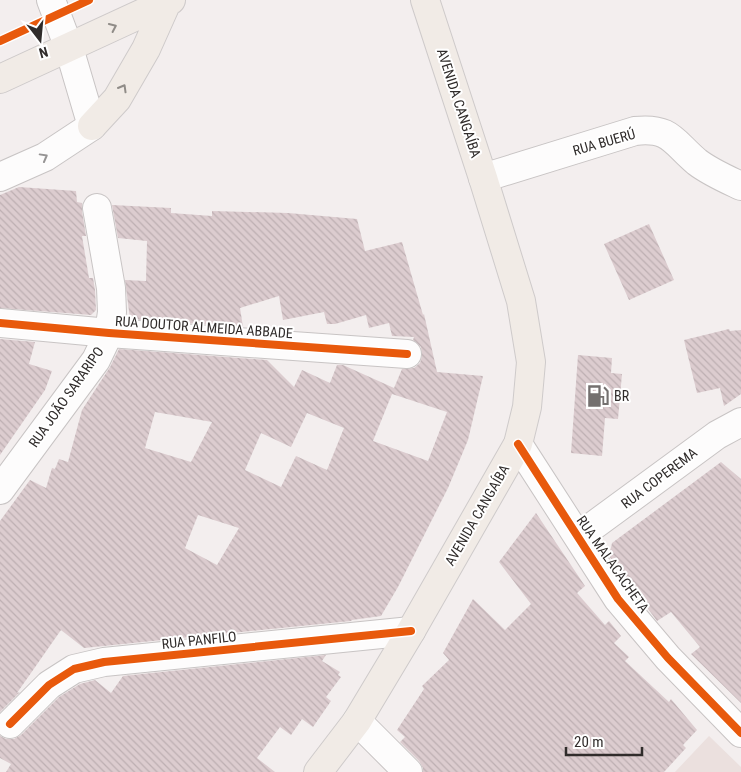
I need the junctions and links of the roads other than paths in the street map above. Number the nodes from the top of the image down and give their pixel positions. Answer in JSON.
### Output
{"nodes":[{"id":1,"x":51,"y":0,"type":"edge"},
{"id":2,"x":425,"y":0,"type":"edge"},
{"id":3,"x":169,"y":1,"type":"edge"},
{"id":4,"x":69,"y":48,"type":"junction"},
{"id":5,"x":0,"y":79,"type":"edge"},
{"id":6,"x":92,"y":126,"type":"junction"},
{"id":7,"x":479,"y":166,"type":"junction"},
{"id":8,"x":0,"y":177,"type":"edge"},
{"id":9,"x":741,"y":186,"type":"edge"},
{"id":10,"x":97,"y":208,"type":"dead end"},
{"id":11,"x":0,"y":323,"type":"edge"},
{"id":12,"x":109,"y":333,"type":"junction"},
{"id":13,"x":407,"y":354,"type":"dead end"},
{"id":14,"x":741,"y":422,"type":"edge"},
{"id":15,"x":518,"y":444,"type":"junction"},
{"id":16,"x":0,"y":490,"type":"edge"},
{"id":17,"x":578,"y":537,"type":"junction"},
{"id":18,"x":412,"y":631,"type":"junction"},
{"id":19,"x":357,"y":722,"type":"junction"},
{"id":20,"x":10,"y":724,"type":"dead end"},
{"id":21,"x":741,"y":733,"type":"edge"},
{"id":22,"x":318,"y":772,"type":"edge"},
{"id":23,"x":408,"y":772,"type":"edge"}],
"edges":[{"from":1,"to":4,"type":"street"},
{"from":2,"to":7,"type":"main road","name":"AVENIDA CANGAÍBA"},
{"from":4,"to":3,"type":"main road","one_way":true},
{"from":6,"to":3,"type":"main road","one_way":true},
{"from":4,"to":5,"type":"main road"},
{"from":4,"to":6,"type":"street"},
{"from":8,"to":6,"type":"street","one_way":true},
{"from":7,"to":9,"type":"street","name":"RUA BUERÚ"},
{"from":7,"to":15,"type":"main road","name":"AVENIDA CANGAÍBA"},
{"from":10,"to":12,"type":"street","name":"RUA JOÃO SARARIPO"},
{"from":11,"to":12,"type":"street","name":"RUA DOUTOR ALMEIDA ABBADE"},
{"from":12,"to":13,"type":"street","name":"RUA DOUTOR ALMEIDA ABBADE"},
{"from":12,"to":16,"type":"street","name":"RUA JOÃO SARARIPO"},
{"from":14,"to":17,"type":"street","name":"RUA COPEREMA"},
{"from":15,"to":17,"type":"street","name":"RUA MALACACHETA"},
{"from":15,"to":18,"type":"main road","name":"AVENIDA CANGAÍBA"},
{"from":17,"to":21,"type":"street","name":"RUA MALACACHETA"},
{"from":18,"to":19,"type":"main road","name":"AVENIDA CANGAÍBA"},
{"from":18,"to":20,"type":"street","name":"RUA PANFILO"},
{"from":19,"to":22,"type":"main road","name":"AVENIDA CANGAÍBA"},
{"from":19,"to":23,"type":"street"}]}
